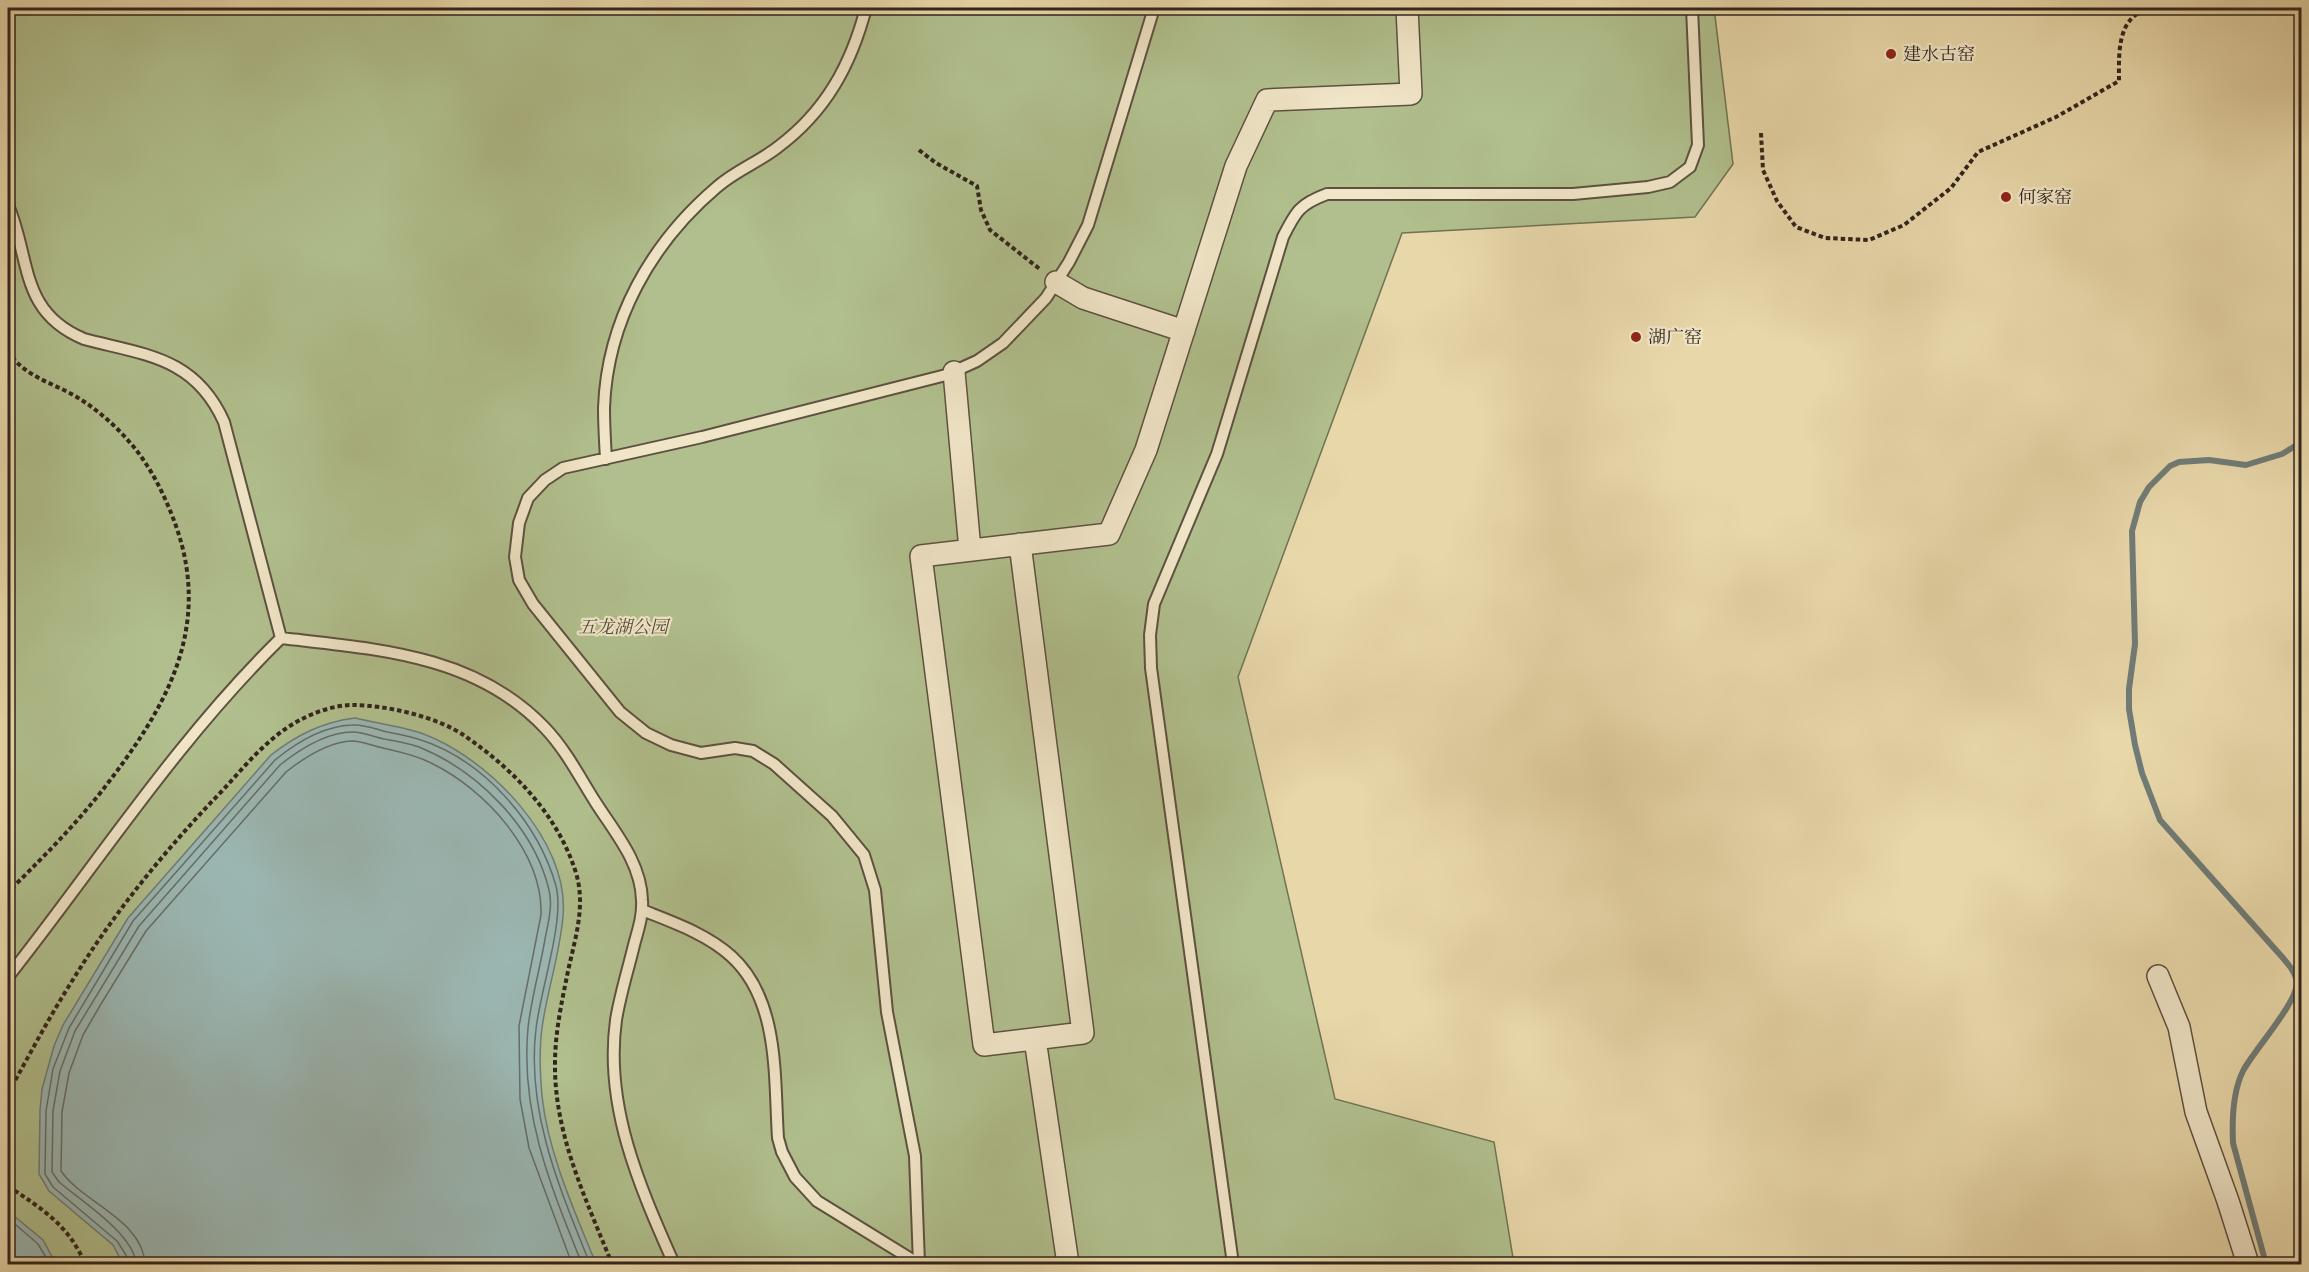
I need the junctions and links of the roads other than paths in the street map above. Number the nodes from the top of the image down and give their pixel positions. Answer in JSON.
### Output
{"nodes":[{"id":1,"x":866,"y":8,"type":"edge"},
{"id":2,"x":1154,"y":8,"type":"edge"},
{"id":3,"x":1407,"y":8,"type":"edge"},
{"id":4,"x":1692,"y":8,"type":"edge"},
{"id":5,"x":8,"y":205,"type":"edge"},
{"id":6,"x":1056,"y":282,"type":"junction"},
{"id":7,"x":1184,"y":331,"type":"junction"},
{"id":8,"x":954,"y":372,"type":"junction"},
{"id":9,"x":606,"y":459,"type":"junction"},
{"id":10,"x":1020,"y":544,"type":"junction"},
{"id":11,"x":970,"y":550,"type":"junction"},
{"id":12,"x":280,"y":639,"type":"junction"},
{"id":13,"x":642,"y":910,"type":"junction"},
{"id":14,"x":2158,"y":976,"type":"dead end"},
{"id":15,"x":8,"y":977,"type":"edge"},
{"id":16,"x":1035,"y":1039,"type":"junction"},
{"id":17,"x":674,"y":1264,"type":"edge"},
{"id":18,"x":919,"y":1264,"type":"edge"},
{"id":19,"x":1068,"y":1264,"type":"edge"},
{"id":20,"x":1233,"y":1264,"type":"edge"},
{"id":21,"x":2248,"y":1264,"type":"edge"}],
"edges":[{"from":1,"to":9,"type":"lane"},
{"from":2,"to":6,"type":"lane"},
{"from":3,"to":7,"type":"street"},
{"from":4,"to":20,"type":"lane"},
{"from":5,"to":12,"type":"lane"},
{"from":6,"to":7,"type":"street"},
{"from":6,"to":8,"type":"lane"},
{"from":7,"to":10,"type":"street"},
{"from":8,"to":9,"type":"lane"},
{"from":8,"to":11,"type":"street"},
{"from":9,"to":18,"type":"lane"},
{"from":10,"to":11,"type":"street"},
{"from":10,"to":16,"type":"street"},
{"from":11,"to":16,"type":"street"},
{"from":12,"to":13,"type":"lane"},
{"from":12,"to":15,"type":"lane"},
{"from":13,"to":17,"type":"lane"},
{"from":13,"to":18,"type":"lane"},
{"from":14,"to":21,"type":"street"},
{"from":16,"to":19,"type":"street"}]}
